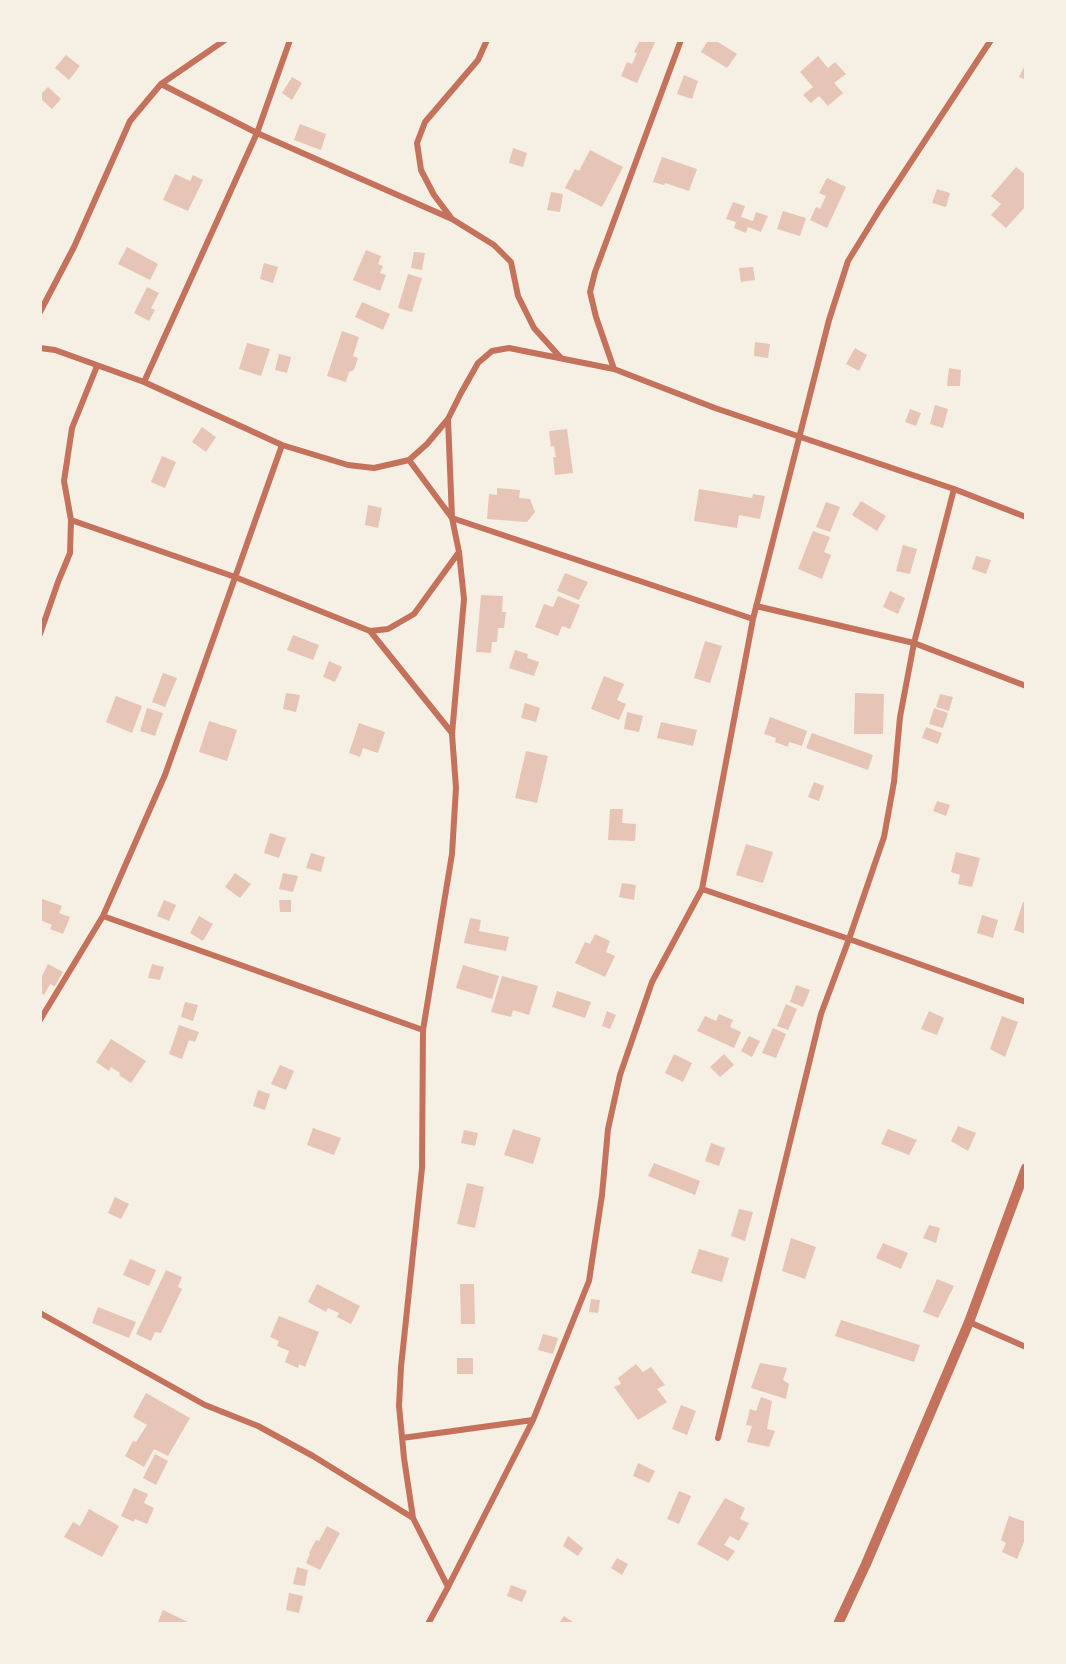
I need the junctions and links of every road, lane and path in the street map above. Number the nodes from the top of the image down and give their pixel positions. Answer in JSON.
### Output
{"nodes":[{"id":1,"x":208,"y":40,"type":"edge"},
{"id":2,"x":225,"y":40,"type":"edge"},
{"id":3,"x":290,"y":40,"type":"edge"},
{"id":4,"x":487,"y":40,"type":"edge"},
{"id":5,"x":681,"y":40,"type":"edge"},
{"id":6,"x":991,"y":40,"type":"edge"},
{"id":7,"x":213,"y":48,"type":"junction"},
{"id":8,"x":161,"y":84,"type":"junction"},
{"id":9,"x":257,"y":134,"type":"junction"},
{"id":10,"x":452,"y":219,"type":"junction"},
{"id":11,"x":40,"y":312,"type":"edge"},
{"id":12,"x":40,"y":348,"type":"edge"},
{"id":13,"x":561,"y":358,"type":"junction"},
{"id":14,"x":97,"y":366,"type":"junction"},
{"id":15,"x":614,"y":369,"type":"junction"},
{"id":16,"x":144,"y":382,"type":"junction"},
{"id":17,"x":448,"y":419,"type":"junction"},
{"id":18,"x":800,"y":436,"type":"junction"},
{"id":19,"x":282,"y":445,"type":"junction"},
{"id":20,"x":409,"y":460,"type":"junction"},
{"id":21,"x":954,"y":489,"type":"junction"},
{"id":22,"x":1026,"y":517,"type":"edge"},
{"id":23,"x":452,"y":518,"type":"junction"},
{"id":24,"x":71,"y":520,"type":"junction"},
{"id":25,"x":459,"y":552,"type":"junction"},
{"id":26,"x":235,"y":577,"type":"junction"},
{"id":27,"x":756,"y":606,"type":"junction"},
{"id":28,"x":753,"y":620,"type":"junction"},
{"id":29,"x":370,"y":631,"type":"junction"},
{"id":30,"x":40,"y":634,"type":"edge"},
{"id":31,"x":914,"y":643,"type":"junction"},
{"id":32,"x":1026,"y":686,"type":"edge"},
{"id":33,"x":452,"y":734,"type":"junction"},
{"id":34,"x":702,"y":889,"type":"junction"},
{"id":35,"x":103,"y":916,"type":"junction"},
{"id":36,"x":849,"y":939,"type":"junction"},
{"id":37,"x":1026,"y":1002,"type":"edge"},
{"id":38,"x":40,"y":1020,"type":"edge"},
{"id":39,"x":423,"y":1030,"type":"junction"},
{"id":40,"x":1026,"y":1168,"type":"edge"},
{"id":41,"x":40,"y":1313,"type":"edge"},
{"id":42,"x":969,"y":1322,"type":"junction"},
{"id":43,"x":1026,"y":1347,"type":"edge"},
{"id":44,"x":533,"y":1420,"type":"junction"},
{"id":45,"x":402,"y":1438,"type":"junction"},
{"id":46,"x":718,"y":1438,"type":"dead end"},
{"id":47,"x":413,"y":1518,"type":"junction"},
{"id":48,"x":448,"y":1587,"type":"junction"},
{"id":49,"x":428,"y":1623,"type":"edge"},
{"id":50,"x":838,"y":1623,"type":"edge"}],
"edges":[{"from":1,"to":7,"type":"street"},
{"from":2,"to":7,"type":"street"},
{"from":3,"to":9,"type":"street"},
{"from":4,"to":10,"type":"street"},
{"from":5,"to":15,"type":"street"},
{"from":6,"to":18,"type":"street"},
{"from":7,"to":8,"type":"street"},
{"from":8,"to":9,"type":"street"},
{"from":8,"to":11,"type":"street"},
{"from":9,"to":10,"type":"street"},
{"from":9,"to":16,"type":"street"},
{"from":10,"to":13,"type":"street"},
{"from":12,"to":14,"type":"street"},
{"from":13,"to":15,"type":"street"},
{"from":13,"to":17,"type":"street"},
{"from":14,"to":16,"type":"street"},
{"from":14,"to":24,"type":"street"},
{"from":15,"to":18,"type":"street"},
{"from":16,"to":19,"type":"street"},
{"from":17,"to":20,"type":"street"},
{"from":17,"to":23,"type":"street"},
{"from":18,"to":21,"type":"street"},
{"from":18,"to":27,"type":"street"},
{"from":19,"to":20,"type":"street"},
{"from":19,"to":26,"type":"street"},
{"from":20,"to":23,"type":"street"},
{"from":21,"to":22,"type":"street"},
{"from":21,"to":31,"type":"street"},
{"from":23,"to":25,"type":"street"},
{"from":23,"to":28,"type":"street"},
{"from":24,"to":26,"type":"street"},
{"from":24,"to":30,"type":"street"},
{"from":25,"to":29,"type":"street"},
{"from":25,"to":33,"type":"street"},
{"from":26,"to":29,"type":"street"},
{"from":26,"to":35,"type":"street"},
{"from":27,"to":28,"type":"street"},
{"from":27,"to":31,"type":"street"},
{"from":28,"to":34,"type":"street"},
{"from":29,"to":33,"type":"street"},
{"from":31,"to":32,"type":"street"},
{"from":31,"to":36,"type":"street"},
{"from":33,"to":39,"type":"street"},
{"from":34,"to":36,"type":"street"},
{"from":34,"to":44,"type":"street"},
{"from":35,"to":38,"type":"street"},
{"from":35,"to":39,"type":"street"},
{"from":36,"to":37,"type":"street"},
{"from":36,"to":46,"type":"street"},
{"from":39,"to":45,"type":"street"},
{"from":40,"to":42,"type":"street"},
{"from":41,"to":47,"type":"street"},
{"from":42,"to":43,"type":"street"},
{"from":42,"to":50,"type":"street"},
{"from":44,"to":45,"type":"street"},
{"from":44,"to":48,"type":"street"},
{"from":45,"to":47,"type":"street"},
{"from":47,"to":48,"type":"street"},
{"from":48,"to":49,"type":"street"}]}
